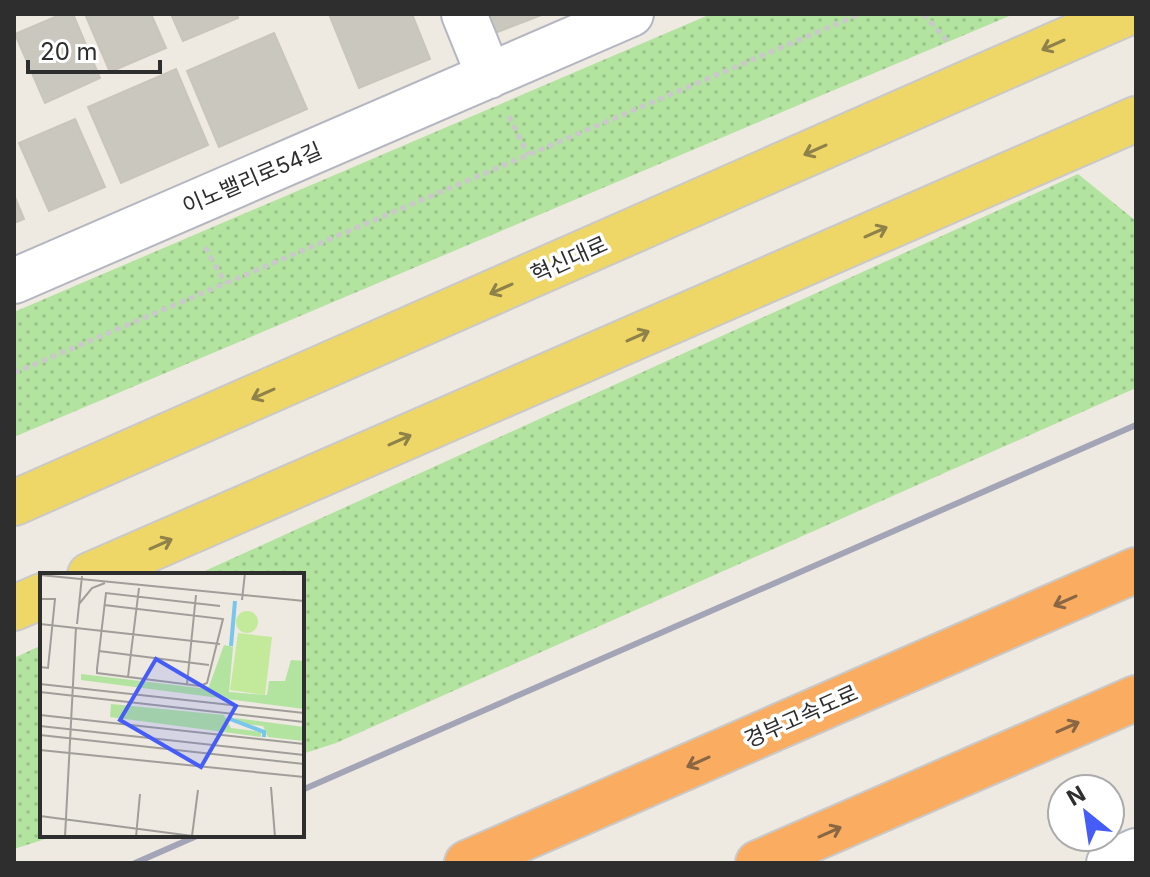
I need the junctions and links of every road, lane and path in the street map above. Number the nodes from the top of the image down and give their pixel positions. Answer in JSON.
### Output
{"nodes":[{"id":1,"x":464,"y":14,"type":"edge"},
{"id":2,"x":631,"y":14,"type":"edge"},
{"id":3,"x":860,"y":14,"type":"edge"},
{"id":4,"x":1125,"y":14,"type":"edge"},
{"id":5,"x":489,"y":76,"type":"junction"},
{"id":6,"x":1136,"y":119,"type":"edge"},
{"id":7,"x":14,"y":281,"type":"edge"},
{"id":8,"x":14,"y":373,"type":"edge"},
{"id":9,"x":14,"y":503,"type":"edge"},
{"id":10,"x":1136,"y":570,"type":"edge"},
{"id":11,"x":95,"y":573,"type":"edge"},
{"id":12,"x":40,"y":597,"type":"edge"},
{"id":13,"x":14,"y":608,"type":"edge"},
{"id":14,"x":1136,"y":698,"type":"edge"},
{"id":15,"x":1136,"y":851,"type":"edge"},
{"id":16,"x":467,"y":863,"type":"edge"},
{"id":17,"x":758,"y":863,"type":"edge"},
{"id":18,"x":1109,"y":863,"type":"edge"}],
"edges":[{"from":1,"to":5,"type":"street"},
{"from":2,"to":5,"type":"street","name":"이노밸리로54길"},
{"from":3,"to":8,"type":"path"},
{"from":4,"to":9,"type":"main road","name":"혁신대로","one_way":true},
{"from":5,"to":7,"type":"street","name":"이노밸리로54길"},
{"from":11,"to":6,"type":"main road","one_way":true},
{"from":10,"to":16,"type":"highway","name":"경부고속도로","one_way":true},
{"from":12,"to":13,"type":"main road"},
{"from":17,"to":14,"type":"highway","one_way":true},
{"from":15,"to":18,"type":"street"}]}
